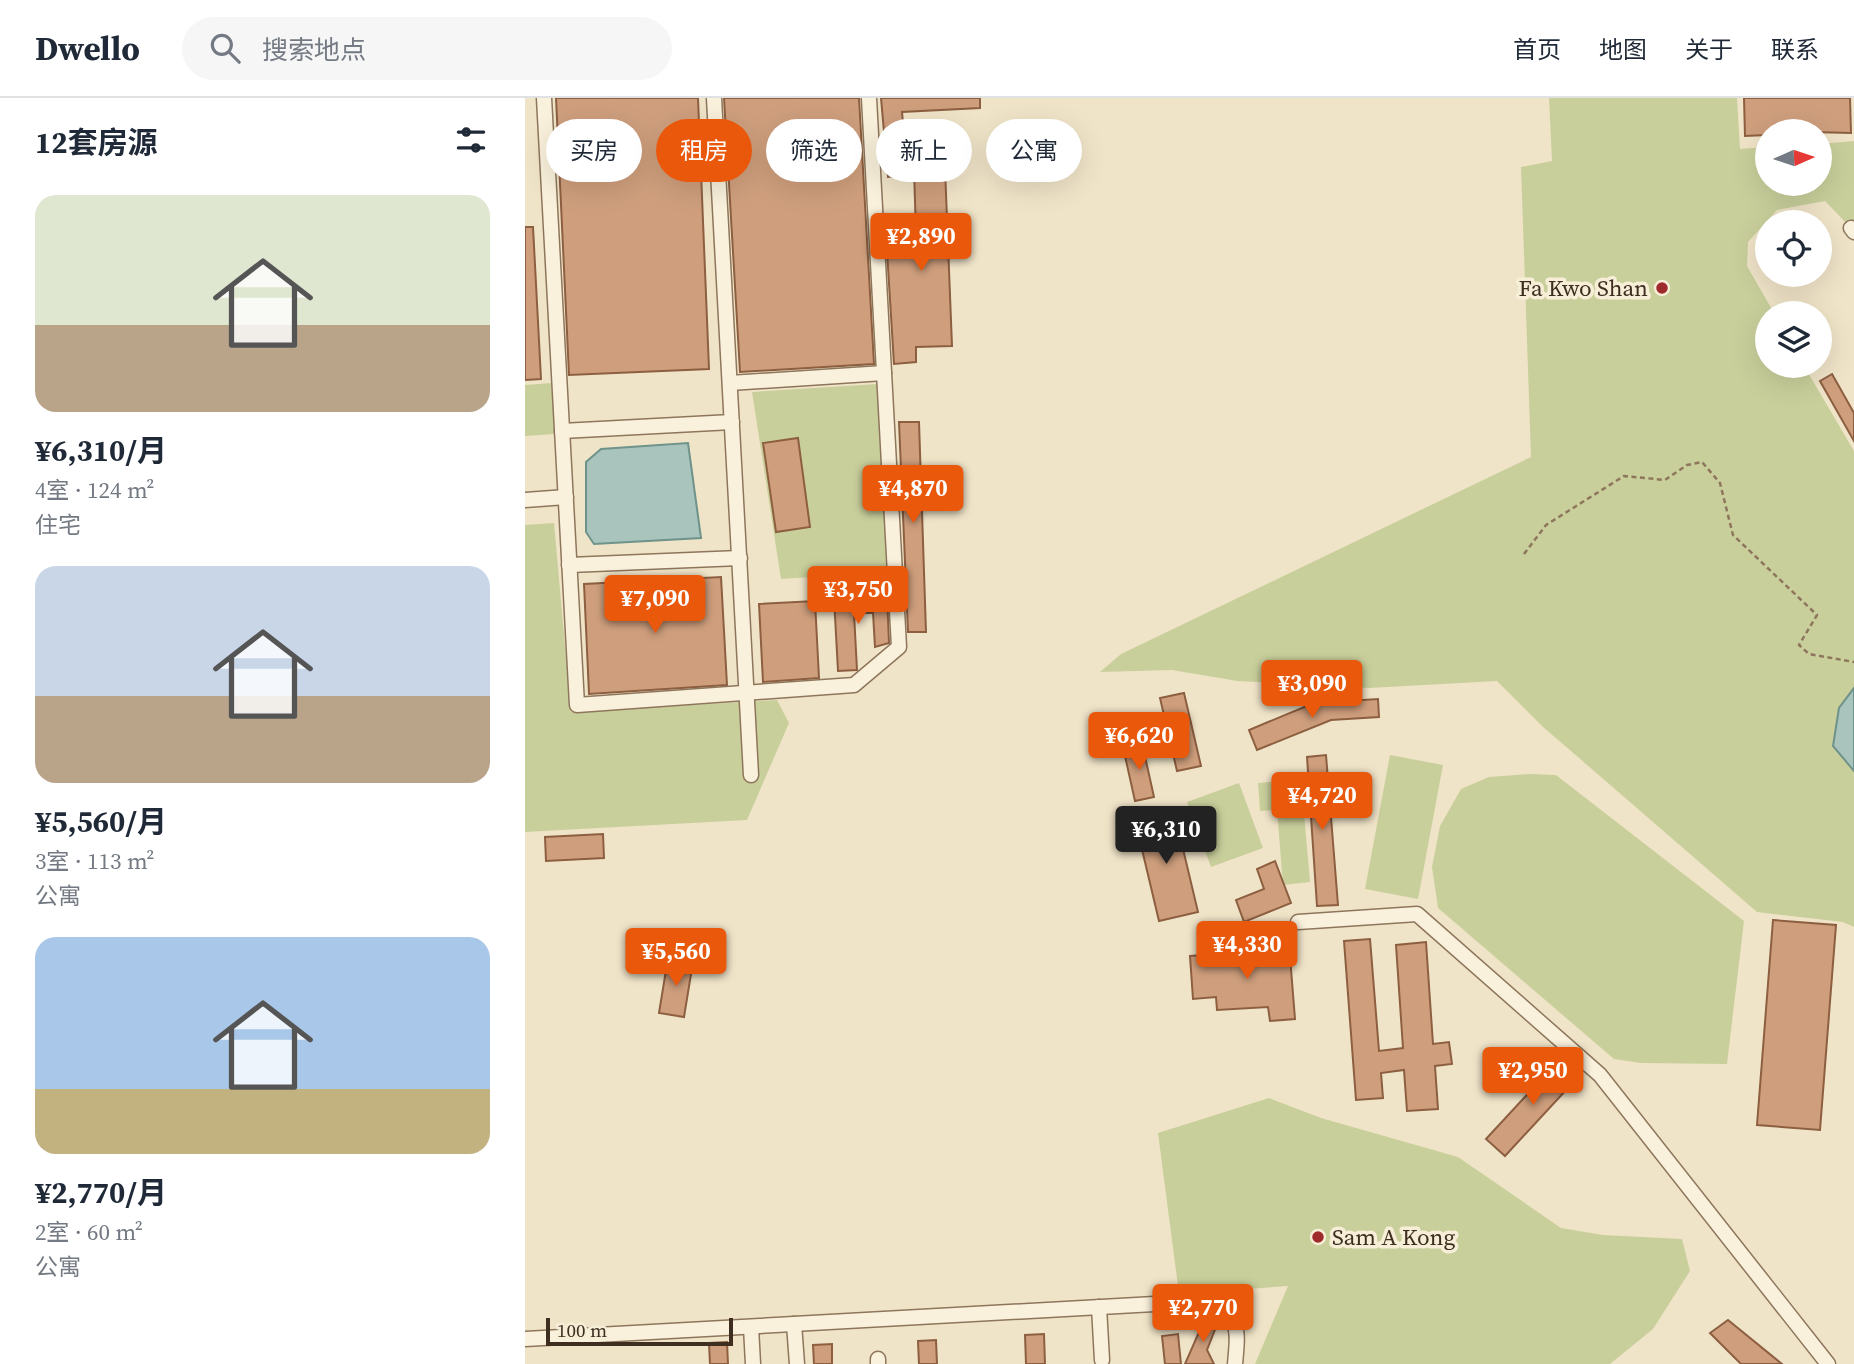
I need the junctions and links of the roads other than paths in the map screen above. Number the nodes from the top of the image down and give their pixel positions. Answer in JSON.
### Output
{"nodes":[{"id":1,"x":544,"y":98,"type":"edge"},
{"id":2,"x":714,"y":98,"type":"edge"},
{"id":3,"x":869,"y":98,"type":"edge"},
{"id":4,"x":884,"y":373,"type":"junction"},
{"id":5,"x":730,"y":383,"type":"junction"},
{"id":6,"x":732,"y":422,"type":"junction"},
{"id":7,"x":562,"y":431,"type":"junction"},
{"id":8,"x":566,"y":497,"type":"junction"},
{"id":9,"x":525,"y":500,"type":"edge"},
{"id":10,"x":740,"y":558,"type":"junction"},
{"id":11,"x":569,"y":565,"type":"junction"},
{"id":12,"x":747,"y":693,"type":"junction"},
{"id":13,"x":751,"y":775,"type":"dead end"},
{"id":14,"x":1298,"y":922,"type":"dead end"},
{"id":15,"x":1100,"y":1307,"type":"junction"},
{"id":16,"x":794,"y":1324,"type":"junction"},
{"id":17,"x":751,"y":1327,"type":"junction"},
{"id":18,"x":525,"y":1339,"type":"edge"},
{"id":19,"x":1102,"y":1360,"type":"dead end"},
{"id":20,"x":753,"y":1364,"type":"edge"},
{"id":21,"x":797,"y":1364,"type":"edge"},
{"id":22,"x":1235,"y":1364,"type":"edge"},
{"id":23,"x":1828,"y":1364,"type":"edge"}],
"edges":[{"from":1,"to":7,"type":"lane"},
{"from":2,"to":5,"type":"lane"},
{"from":3,"to":4,"type":"lane"},
{"from":4,"to":5,"type":"lane"},
{"from":4,"to":12,"type":"lane"},
{"from":5,"to":6,"type":"lane"},
{"from":6,"to":7,"type":"lane"},
{"from":6,"to":10,"type":"lane"},
{"from":7,"to":8,"type":"lane"},
{"from":8,"to":9,"type":"lane"},
{"from":8,"to":11,"type":"lane"},
{"from":10,"to":11,"type":"lane"},
{"from":10,"to":12,"type":"lane"},
{"from":11,"to":12,"type":"lane"},
{"from":12,"to":13,"type":"lane"},
{"from":14,"to":23,"type":"lane"},
{"from":15,"to":16,"type":"lane"},
{"from":15,"to":19,"type":"lane"},
{"from":15,"to":22,"type":"lane"},
{"from":16,"to":17,"type":"lane"},
{"from":16,"to":21,"type":"lane"},
{"from":17,"to":18,"type":"lane"},
{"from":17,"to":20,"type":"lane"}]}
